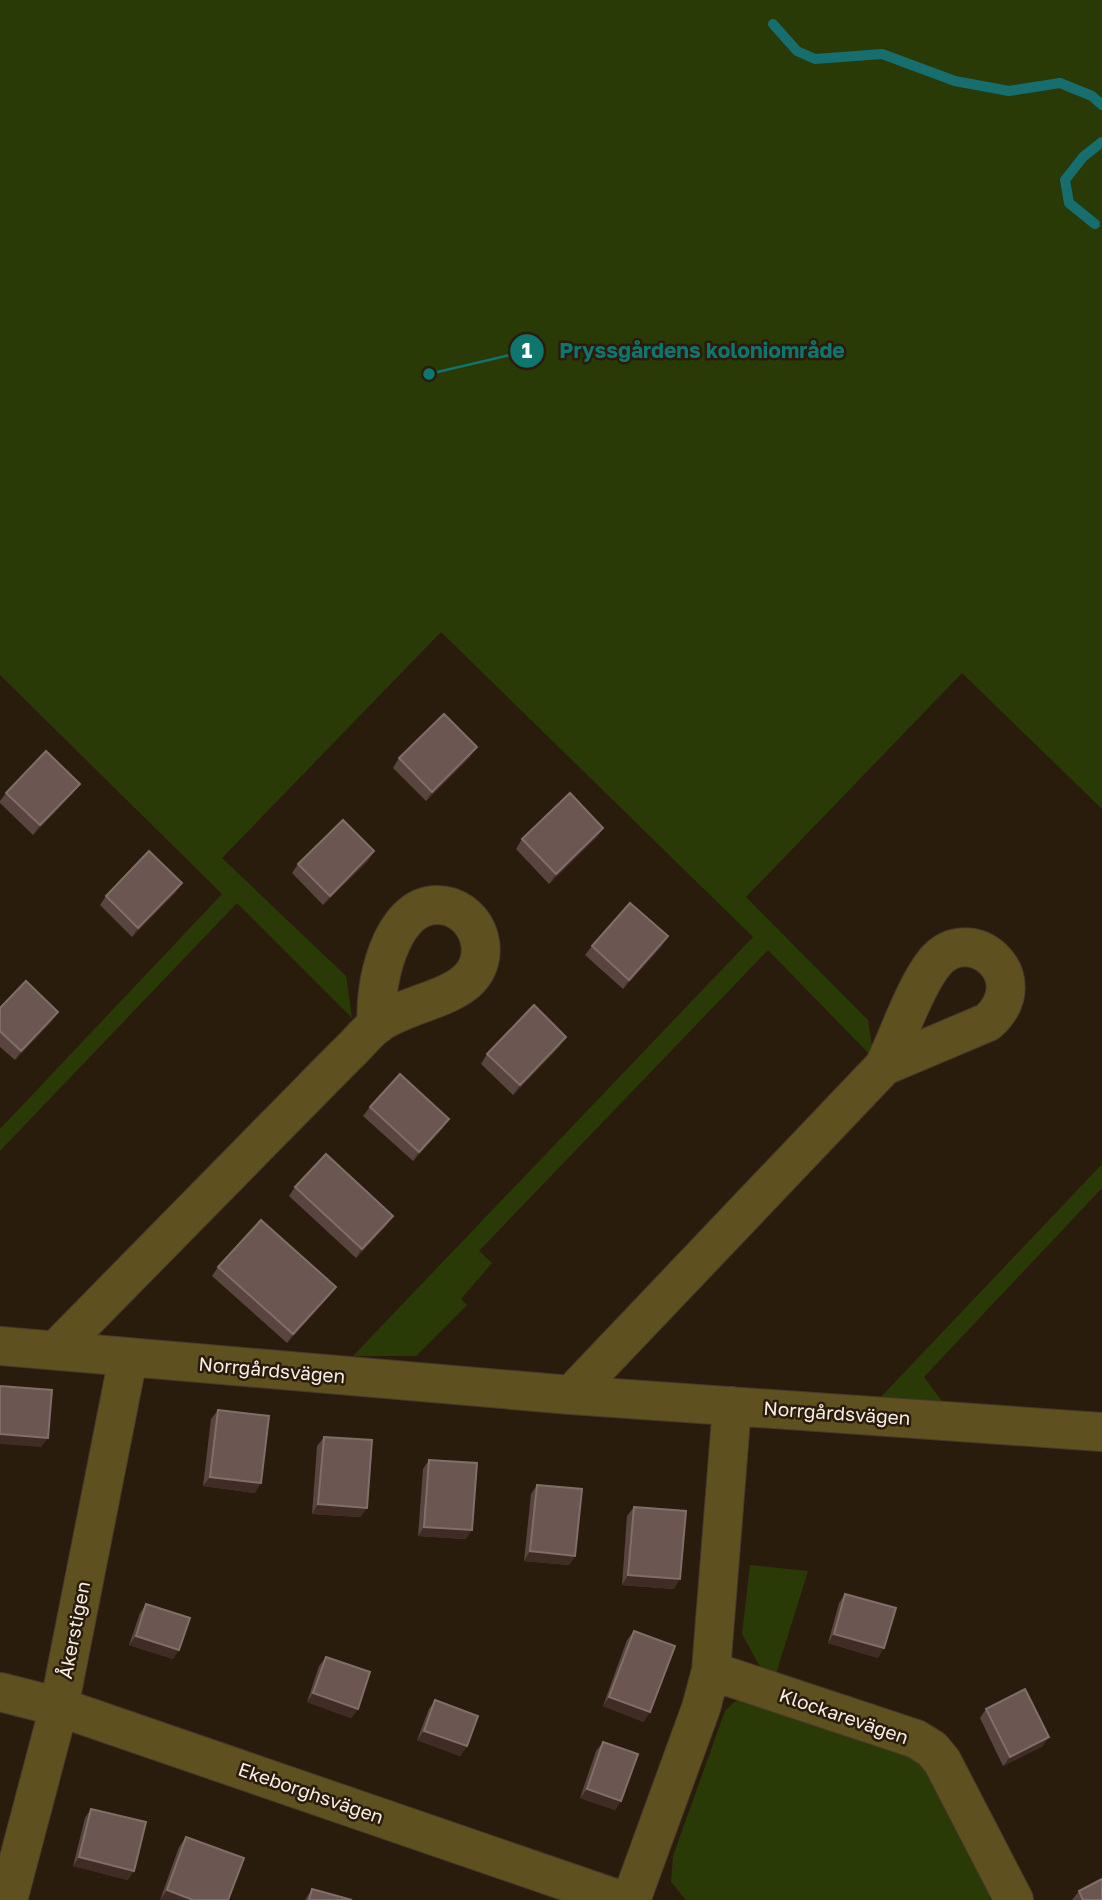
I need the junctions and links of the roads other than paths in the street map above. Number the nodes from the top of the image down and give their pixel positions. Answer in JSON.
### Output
{"nodes":[{"id":1,"x":377,"y":1025,"type":"dead end"},
{"id":2,"x":884,"y":1066,"type":"dead end"},
{"id":3,"x":0,"y":1346,"type":"edge"},
{"id":4,"x":56,"y":1350,"type":"junction"},
{"id":5,"x":128,"y":1357,"type":"junction"},
{"id":6,"x":571,"y":1395,"type":"junction"},
{"id":7,"x":732,"y":1406,"type":"junction"},
{"id":8,"x":1102,"y":1432,"type":"edge"},
{"id":9,"x":711,"y":1671,"type":"junction"},
{"id":10,"x":0,"y":1692,"type":"edge"},
{"id":11,"x":59,"y":1707,"type":"junction"},
{"id":12,"x":8,"y":1900,"type":"edge"},
{"id":13,"x":620,"y":1900,"type":"edge"},
{"id":14,"x":631,"y":1900,"type":"edge"},
{"id":15,"x":1014,"y":1900,"type":"edge"}],
"edges":[{"from":1,"to":4,"type":"street"},
{"from":2,"to":6,"type":"street"},
{"from":3,"to":4,"type":"street","name":"Norrgårdsvägen"},
{"from":4,"to":5,"type":"street","name":"Norrgårdsvägen"},
{"from":5,"to":6,"type":"street","name":"Norrgårdsvägen"},
{"from":5,"to":11,"type":"street","name":"Åkerstigen"},
{"from":6,"to":7,"type":"street","name":"Norrgårdsvägen"},
{"from":7,"to":8,"type":"street","name":"Norrgårdsvägen"},
{"from":7,"to":9,"type":"street"},
{"from":9,"to":14,"type":"street"},
{"from":9,"to":15,"type":"street","name":"Klockarevägen"},
{"from":10,"to":11,"type":"street","name":"Ekeborghsvägen"},
{"from":11,"to":12,"type":"street","name":"Åkerstigen"},
{"from":11,"to":13,"type":"street","name":"Ekeborghsvägen"}]}
